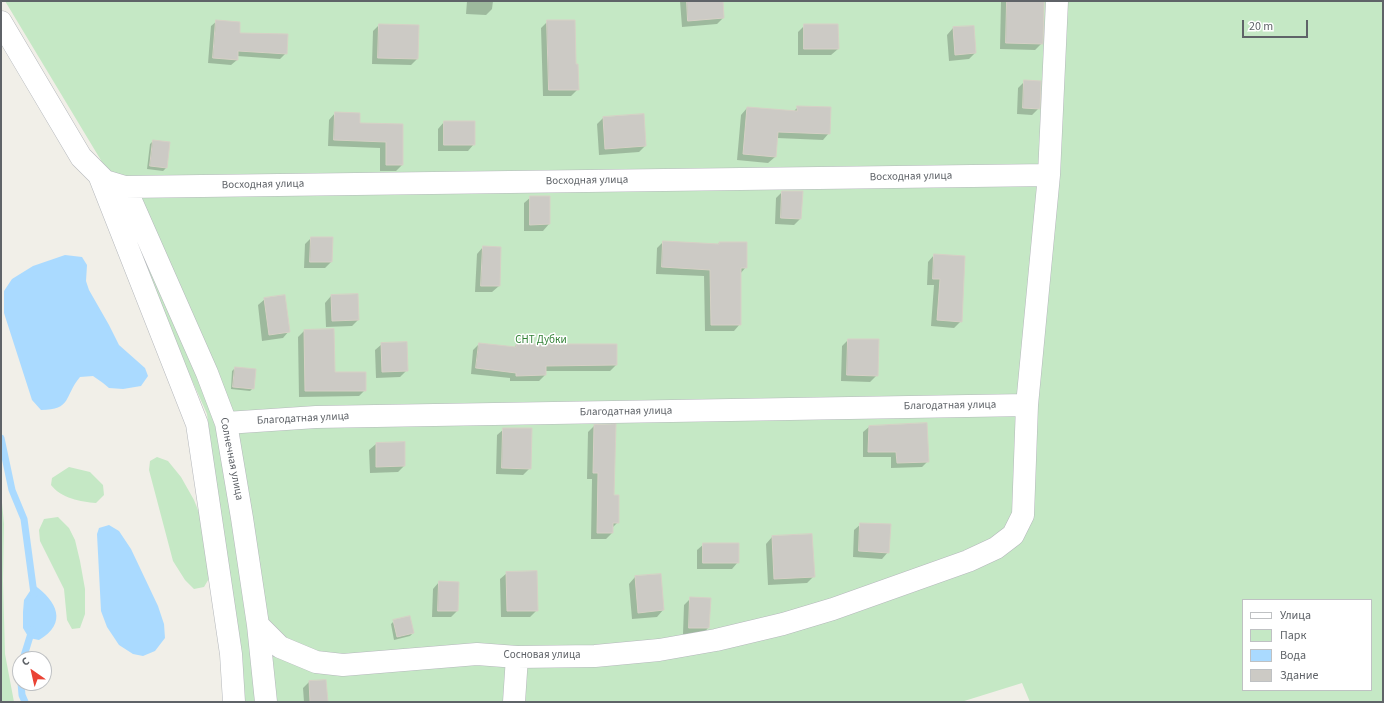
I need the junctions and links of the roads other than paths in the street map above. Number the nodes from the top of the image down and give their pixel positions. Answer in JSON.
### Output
{"nodes":[{"id":1,"x":1057,"y":1,"type":"edge"},
{"id":2,"x":1,"y":22,"type":"edge"},
{"id":3,"x":99,"y":175,"type":"junction"},
{"id":4,"x":1049,"y":175,"type":"junction"},
{"id":5,"x":125,"y":187,"type":"junction"},
{"id":6,"x":1027,"y":405,"type":"junction"},
{"id":7,"x":226,"y":423,"type":"junction"},
{"id":8,"x":258,"y":625,"type":"junction"},
{"id":9,"x":517,"y":657,"type":"junction"},
{"id":10,"x":234,"y":702,"type":"edge"},
{"id":11,"x":266,"y":702,"type":"edge"},
{"id":12,"x":514,"y":702,"type":"edge"}],
"edges":[{"from":1,"to":4,"type":"street","name":"Сосновая улица"},
{"from":2,"to":3,"type":"street"},
{"from":3,"to":5,"type":"street","name":"Восходная улица"},
{"from":3,"to":10,"type":"street"},
{"from":4,"to":5,"type":"street","name":"Восходная улица"},
{"from":4,"to":6,"type":"street","name":"Сосновая улица"},
{"from":5,"to":7,"type":"street","name":"Солнечная улица"},
{"from":6,"to":7,"type":"street","name":"Благодатная улица"},
{"from":6,"to":9,"type":"street","name":"Сосновая улица"},
{"from":7,"to":8,"type":"street","name":"Солнечная улица"},
{"from":8,"to":9,"type":"street","name":"Сосновая улица"},
{"from":8,"to":11,"type":"street","name":"Солнечная улица"},
{"from":9,"to":12,"type":"street"}]}
